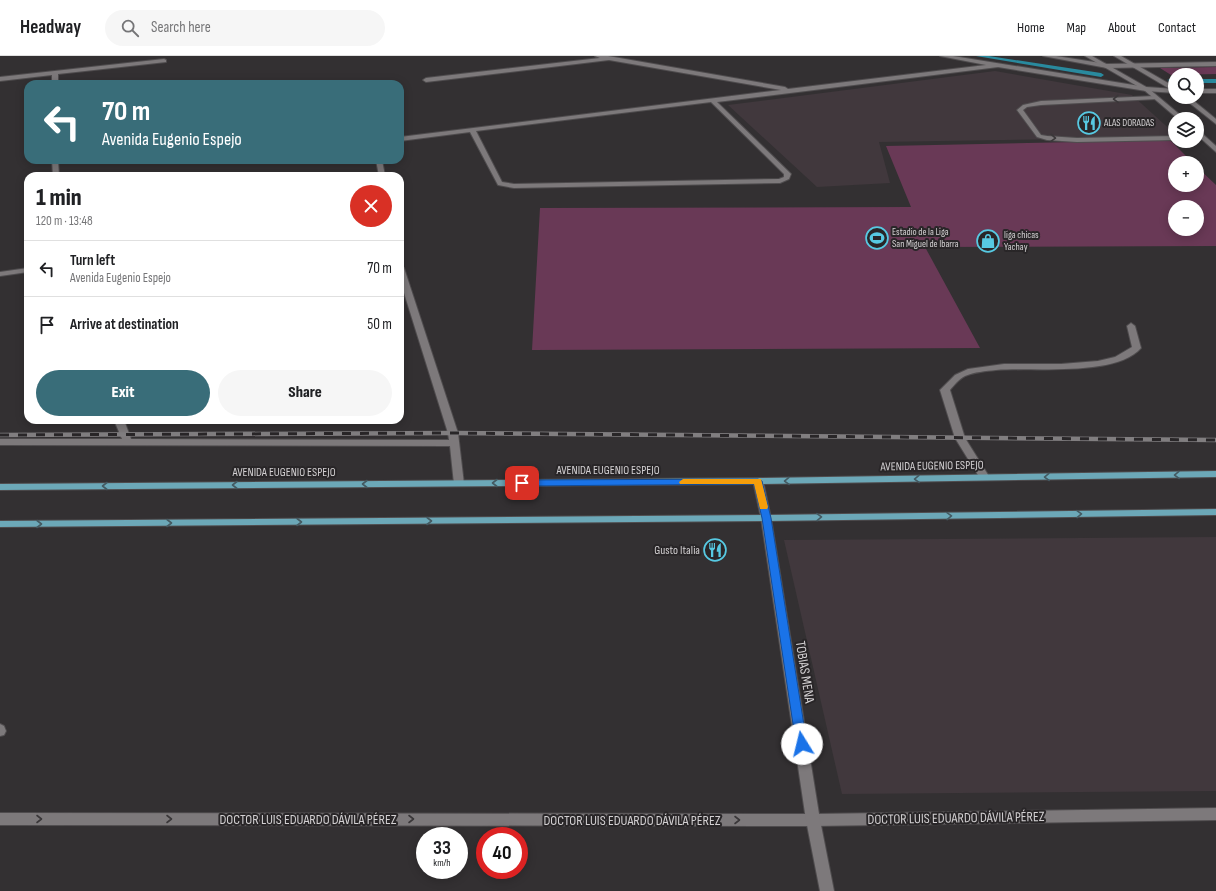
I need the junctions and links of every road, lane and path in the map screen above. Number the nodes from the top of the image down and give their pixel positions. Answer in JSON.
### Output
{"nodes":[{"id":1,"x":598,"y":56,"type":"edge"},
{"id":2,"x":942,"y":56,"type":"edge"},
{"id":3,"x":1046,"y":56,"type":"edge"},
{"id":4,"x":1088,"y":56,"type":"edge"},
{"id":5,"x":1117,"y":56,"type":"edge"},
{"id":6,"x":610,"y":59,"type":"junction"},
{"id":7,"x":164,"y":61,"type":"dead end"},
{"id":8,"x":1216,"y":64,"type":"edge"},
{"id":9,"x":998,"y":65,"type":"junction"},
{"id":10,"x":1135,"y":65,"type":"junction"},
{"id":11,"x":1107,"y":66,"type":"junction"},
{"id":12,"x":55,"y":73,"type":"junction"},
{"id":13,"x":0,"y":79,"type":"edge"},
{"id":14,"x":55,"y":80,"type":"edge"},
{"id":15,"x":426,"y":80,"type":"dead end"},
{"id":16,"x":1168,"y":86,"type":"edge"},
{"id":17,"x":1146,"y":89,"type":"junction"},
{"id":18,"x":795,"y":91,"type":"junction"},
{"id":19,"x":1168,"y":91,"type":"edge"},
{"id":20,"x":1204,"y":91,"type":"edge"},
{"id":21,"x":1216,"y":91,"type":"edge"},
{"id":22,"x":1154,"y":98,"type":"junction"},
{"id":23,"x":712,"y":101,"type":"junction"},
{"id":24,"x":1194,"y":104,"type":"edge"},
{"id":25,"x":1173,"y":112,"type":"edge"},
{"id":26,"x":1216,"y":122,"type":"edge"},
{"id":27,"x":473,"y":132,"type":"junction"},
{"id":28,"x":1168,"y":138,"type":"edge"},
{"id":29,"x":404,"y":139,"type":"edge"},
{"id":30,"x":1204,"y":140,"type":"edge"},
{"id":31,"x":1216,"y":150,"type":"edge"},
{"id":32,"x":24,"y":271,"type":"edge"},
{"id":33,"x":0,"y":274,"type":"edge"},
{"id":34,"x":404,"y":280,"type":"edge"},
{"id":35,"x":1132,"y":326,"type":"dead end"},
{"id":36,"x":121,"y":424,"type":"edge"},
{"id":37,"x":127,"y":441,"type":"junction"},
{"id":38,"x":0,"y":442,"type":"edge"},
{"id":39,"x":455,"y":443,"type":"junction"},
{"id":40,"x":1216,"y":474,"type":"edge"},
{"id":41,"x":985,"y":478,"type":"junction"},
{"id":42,"x":758,"y":481,"type":"junction"},
{"id":43,"x":459,"y":484,"type":"junction"},
{"id":44,"x":0,"y":487,"type":"edge"},
{"id":45,"x":1216,"y":512,"type":"edge"},
{"id":46,"x":766,"y":518,"type":"junction"},
{"id":47,"x":0,"y":524,"type":"edge"},
{"id":48,"x":1216,"y":814,"type":"edge"},
{"id":49,"x":0,"y":819,"type":"edge"},
{"id":50,"x":813,"y":820,"type":"junction"},
{"id":51,"x":827,"y":891,"type":"edge"}],
"edges":[{"from":1,"to":6,"type":"street"},
{"from":2,"to":9,"type":"street"},
{"from":3,"to":11,"type":"street"},
{"from":4,"to":11,"type":"street"},
{"from":5,"to":10,"type":"street"},
{"from":6,"to":15,"type":"street"},
{"from":6,"to":18,"type":"street"},
{"from":7,"to":12,"type":"street"},
{"from":8,"to":10,"type":"street"},
{"from":9,"to":17,"type":"street"},
{"from":9,"to":18,"type":"street"},
{"from":10,"to":11,"type":"street"},
{"from":10,"to":16,"type":"street"},
{"from":11,"to":17,"type":"street"},
{"from":12,"to":13,"type":"street"},
{"from":12,"to":14,"type":"street"},
{"from":17,"to":19,"type":"street"},
{"from":17,"to":22,"type":"street"},
{"from":18,"to":23,"type":"street"},
{"from":20,"to":21,"type":"street"},
{"from":22,"to":25,"type":"street"},
{"from":22,"to":28,"type":"street","one_way":true},
{"from":23,"to":27,"type":"street"},
{"from":23,"to":27,"type":"street"},
{"from":24,"to":26,"type":"street"},
{"from":27,"to":29,"type":"street"},
{"from":30,"to":31,"type":"street"},
{"from":32,"to":33,"type":"street"},
{"from":34,"to":39,"type":"street"},
{"from":35,"to":41,"type":"street"},
{"from":36,"to":37,"type":"street"},
{"from":37,"to":38,"type":"street"},
{"from":37,"to":39,"type":"street"},
{"from":39,"to":43,"type":"street"},
{"from":40,"to":41,"type":"main road","name":"AVENIDA EUGENIO ESPEJO","one_way":true},
{"from":41,"to":42,"type":"main road","name":"AVENIDA EUGENIO ESPEJO","one_way":true},
{"from":42,"to":43,"type":"main road","name":"AVENIDA EUGENIO ESPEJO","one_way":true},
{"from":42,"to":46,"type":"street","name":"TOBIAS MENA"},
{"from":43,"to":44,"type":"main road","name":"AVENIDA EUGENIO ESPEJO","one_way":true},
{"from":46,"to":45,"type":"main road","one_way":true},
{"from":47,"to":46,"type":"main road","one_way":true},
{"from":46,"to":50,"type":"street","name":"TOBIAS MENA"},
{"from":48,"to":50,"type":"street","name":"DOCTOR LUIS EDUARDO DÁVILA PÉREZ"},
{"from":49,"to":50,"type":"street","name":"DOCTOR LUIS EDUARDO DÁVILA PÉREZ","one_way":true},
{"from":50,"to":51,"type":"street","name":"TOBIAS MENA"}]}
